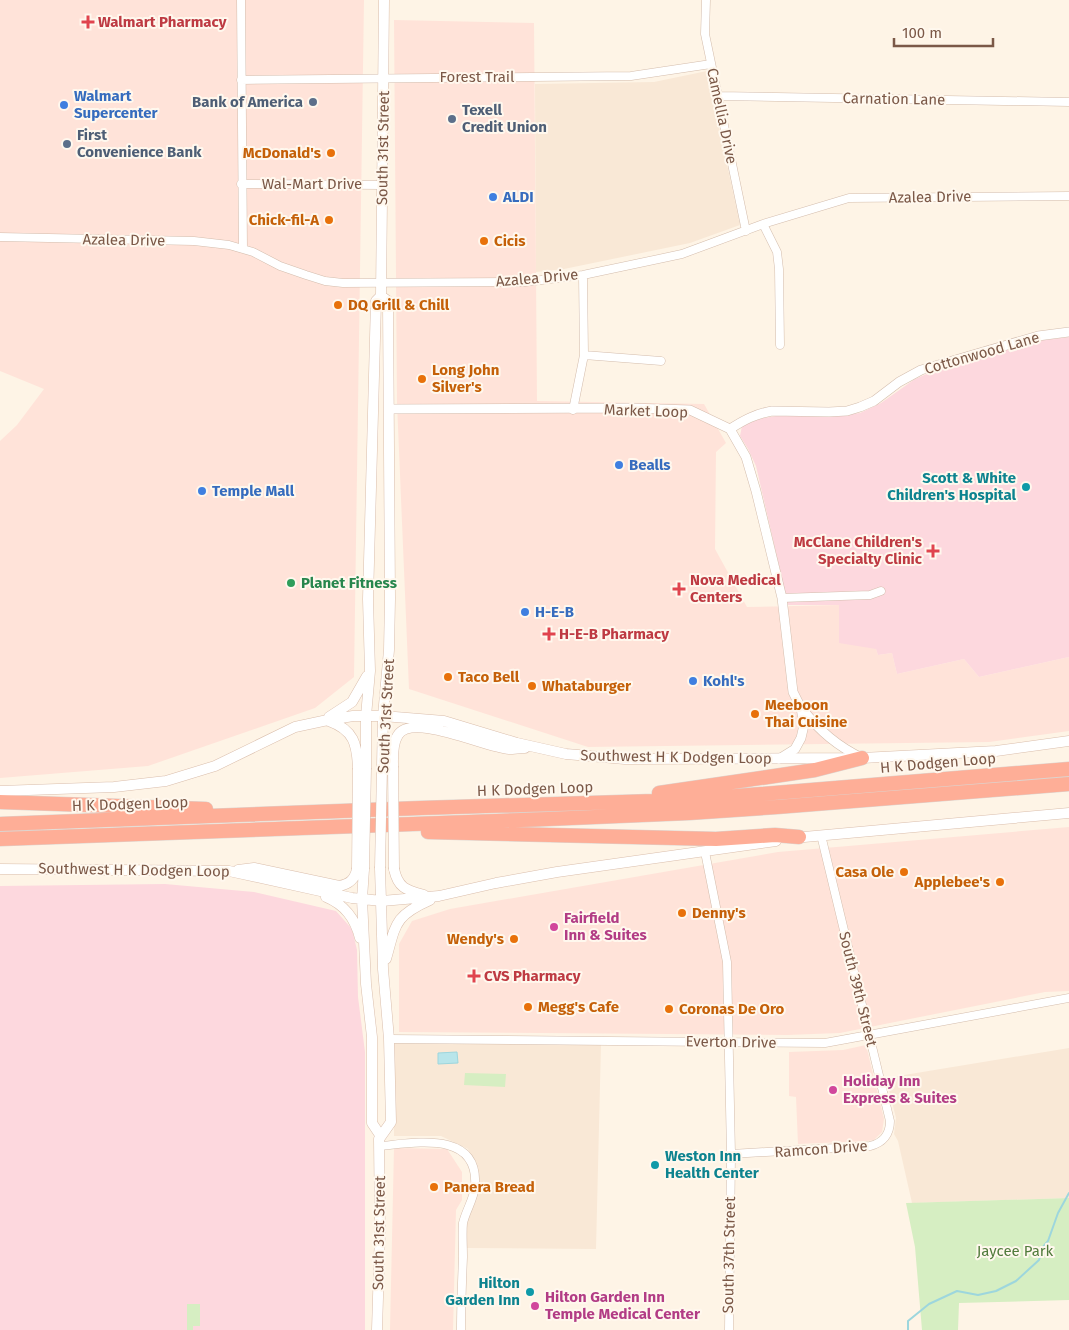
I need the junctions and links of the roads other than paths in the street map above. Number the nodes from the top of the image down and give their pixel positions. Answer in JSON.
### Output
{"nodes":[{"id":1,"x":241,"y":0,"type":"edge"},
{"id":2,"x":384,"y":0,"type":"edge"},
{"id":3,"x":706,"y":0,"type":"edge"},
{"id":4,"x":711,"y":64,"type":"junction"},
{"id":5,"x":384,"y":78,"type":"junction"},
{"id":6,"x":241,"y":80,"type":"junction"},
{"id":7,"x":719,"y":96,"type":"junction"},
{"id":8,"x":1069,"y":102,"type":"edge"},
{"id":9,"x":241,"y":184,"type":"junction"},
{"id":10,"x":382,"y":184,"type":"junction"},
{"id":11,"x":1069,"y":196,"type":"edge"},
{"id":12,"x":763,"y":224,"type":"junction"},
{"id":13,"x":746,"y":231,"type":"junction"},
{"id":14,"x":0,"y":237,"type":"edge"},
{"id":15,"x":243,"y":249,"type":"junction"},
{"id":16,"x":583,"y":275,"type":"junction"},
{"id":17,"x":381,"y":283,"type":"junction"},
{"id":18,"x":381,"y":296,"type":"junction"},
{"id":19,"x":1069,"y":332,"type":"edge"},
{"id":20,"x":780,"y":346,"type":"dead end"},
{"id":21,"x":584,"y":356,"type":"junction"},
{"id":22,"x":661,"y":361,"type":"dead end"},
{"id":23,"x":389,"y":410,"type":"junction"},
{"id":24,"x":573,"y":410,"type":"junction"},
{"id":25,"x":730,"y":429,"type":"junction"},
{"id":26,"x":881,"y":591,"type":"dead end"},
{"id":27,"x":782,"y":598,"type":"junction"},
{"id":28,"x":370,"y":671,"type":"junction"},
{"id":29,"x":801,"y":708,"type":"junction"},
{"id":30,"x":366,"y":716,"type":"junction"},
{"id":31,"x":384,"y":716,"type":"junction"},
{"id":32,"x":326,"y":720,"type":"junction"},
{"id":33,"x":1069,"y":741,"type":"edge"},
{"id":34,"x":536,"y":747,"type":"junction"},
{"id":35,"x":862,"y":758,"type":"junction"},
{"id":36,"x":779,"y":759,"type":"junction"},
{"id":37,"x":387,"y":766,"type":"junction"},
{"id":38,"x":362,"y":768,"type":"junction"},
{"id":39,"x":1069,"y":769,"type":"edge"},
{"id":40,"x":1069,"y":784,"type":"edge"},
{"id":41,"x":0,"y":791,"type":"edge"},
{"id":42,"x":0,"y":802,"type":"edge"},
{"id":43,"x":534,"y":806,"type":"junction"},
{"id":44,"x":421,"y":808,"type":"junction"},
{"id":45,"x":1069,"y":813,"type":"edge"},
{"id":46,"x":0,"y":824,"type":"edge"},
{"id":47,"x":235,"y":830,"type":"junction"},
{"id":48,"x":821,"y":834,"type":"junction"},
{"id":49,"x":799,"y":837,"type":"junction"},
{"id":50,"x":0,"y":839,"type":"edge"},
{"id":51,"x":705,"y":852,"type":"junction"},
{"id":52,"x":0,"y":869,"type":"edge"},
{"id":53,"x":361,"y":869,"type":"junction"},
{"id":54,"x":229,"y":871,"type":"junction"},
{"id":55,"x":304,"y":888,"type":"junction"},
{"id":56,"x":435,"y":896,"type":"junction"},
{"id":57,"x":362,"y":899,"type":"junction"},
{"id":58,"x":382,"y":901,"type":"junction"},
{"id":59,"x":382,"y":969,"type":"junction"},
{"id":60,"x":366,"y":984,"type":"junction"},
{"id":61,"x":1069,"y":998,"type":"edge"},
{"id":62,"x":869,"y":1036,"type":"junction"},
{"id":63,"x":389,"y":1039,"type":"junction"},
{"id":64,"x":728,"y":1042,"type":"junction"},
{"id":65,"x":380,"y":1140,"type":"junction"},
{"id":66,"x":881,"y":1142,"type":"joint"},
{"id":67,"x":731,"y":1154,"type":"junction"},
{"id":68,"x":376,"y":1330,"type":"edge"},
{"id":69,"x":461,"y":1330,"type":"edge"},
{"id":70,"x":728,"y":1330,"type":"edge"}],
"edges":[{"from":1,"to":6,"type":"street"},
{"from":2,"to":5,"type":"main road","name":"South 31st Street"},
{"from":3,"to":4,"type":"street","name":"Camellia Drive"},
{"from":4,"to":5,"type":"street","name":"Forest Trail"},
{"from":4,"to":7,"type":"street","name":"Camellia Drive"},
{"from":5,"to":6,"type":"street","name":"Forest Trail"},
{"from":5,"to":10,"type":"main road","name":"South 31st Street"},
{"from":6,"to":9,"type":"street"},
{"from":7,"to":8,"type":"street","name":"Carnation Lane"},
{"from":7,"to":13,"type":"street","name":"Camellia Drive"},
{"from":9,"to":10,"type":"street","name":"Wal-Mart Drive"},
{"from":9,"to":15,"type":"street"},
{"from":10,"to":17,"type":"main road","name":"South 31st Street"},
{"from":11,"to":12,"type":"street","name":"Azalea Drive"},
{"from":12,"to":13,"type":"street","name":"Azalea Drive"},
{"from":12,"to":20,"type":"street"},
{"from":13,"to":16,"type":"street","name":"Azalea Drive"},
{"from":14,"to":15,"type":"street","name":"Azalea Drive"},
{"from":15,"to":17,"type":"street","name":"Azalea Drive"},
{"from":16,"to":17,"type":"street","name":"Azalea Drive"},
{"from":16,"to":21,"type":"street"},
{"from":17,"to":18,"type":"main road","name":"South 31st Street"},
{"from":18,"to":23,"type":"main road","name":"South 31st Street"},
{"from":18,"to":28,"type":"main road","name":"South 31st Street"},
{"from":19,"to":25,"type":"street","name":"Cottonwood Lane"},
{"from":21,"to":22,"type":"street"},
{"from":21,"to":24,"type":"street"},
{"from":23,"to":24,"type":"street","name":"Market Loop"},
{"from":23,"to":31,"type":"main road","name":"South 31st Street"},
{"from":24,"to":25,"type":"street","name":"Market Loop"},
{"from":25,"to":27,"type":"street"},
{"from":26,"to":27,"type":"street"},
{"from":27,"to":29,"type":"street"},
{"from":28,"to":30,"type":"main road","name":"South 31st Street"},
{"from":28,"to":32,"type":"main road"},
{"from":29,"to":35,"type":"street"},
{"from":29,"to":36,"type":"street"},
{"from":30,"to":31,"type":"main road","name":"Southwest H K Dodgen Loop"},
{"from":30,"to":32,"type":"main road","name":"Southwest H K Dodgen Loop"},
{"from":30,"to":38,"type":"main road","name":"South 31st Street"},
{"from":31,"to":34,"type":"main road","name":"Southwest H K Dodgen Loop"},
{"from":31,"to":37,"type":"main road","name":"South 31st Street"},
{"from":32,"to":38,"type":"main road"},
{"from":32,"to":41,"type":"main road","name":"Southwest H K Dodgen Loop"},
{"from":33,"to":35,"type":"main road","name":"Southwest H K Dodgen Loop"},
{"from":34,"to":36,"type":"main road","name":"Southwest H K Dodgen Loop"},
{"from":34,"to":37,"type":"main road"},
{"from":35,"to":36,"type":"main road","name":"Southwest H K Dodgen Loop"},
{"from":35,"to":43,"type":"highway"},
{"from":37,"to":56,"type":"main road","bridge":true},
{"from":37,"to":58,"type":"main road","name":"South 31st Street","bridge":true},
{"from":38,"to":53,"type":"main road","name":"South 31st Street","bridge":true},
{"from":39,"to":43,"type":"highway","name":"H K Dodgen Loop"},
{"from":40,"to":47,"type":"highway","name":"H K Dodgen Loop"},
{"from":42,"to":44,"type":"highway"},
{"from":43,"to":44,"type":"highway","name":"H K Dodgen Loop"},
{"from":44,"to":46,"type":"highway","name":"H K Dodgen Loop"},
{"from":45,"to":48,"type":"main road","name":"Southwest H K Dodgen Loop"},
{"from":47,"to":49,"type":"highway"},
{"from":47,"to":50,"type":"highway","name":"H K Dodgen Loop"},
{"from":48,"to":49,"type":"main road","name":"Southwest H K Dodgen Loop"},
{"from":48,"to":62,"type":"street","name":"South 39th Street"},
{"from":49,"to":51,"type":"main road","name":"Southwest H K Dodgen Loop"},
{"from":51,"to":56,"type":"main road","name":"Southwest H K Dodgen Loop"},
{"from":51,"to":64,"type":"street","name":"South 37th Street"},
{"from":52,"to":54,"type":"main road","name":"Southwest H K Dodgen Loop"},
{"from":53,"to":54,"type":"main road"},
{"from":53,"to":57,"type":"main road","name":"South 31st Street"},
{"from":54,"to":55,"type":"main road","name":"Southwest H K Dodgen Loop"},
{"from":55,"to":57,"type":"main road","name":"Southwest H K Dodgen Loop"},
{"from":55,"to":60,"type":"main road"},
{"from":56,"to":58,"type":"main road","name":"Southwest H K Dodgen Loop"},
{"from":56,"to":59,"type":"main road"},
{"from":57,"to":58,"type":"main road","name":"Southwest H K Dodgen Loop"},
{"from":57,"to":60,"type":"main road","name":"South 31st Street"},
{"from":58,"to":59,"type":"main road","name":"South 31st Street"},
{"from":59,"to":63,"type":"main road","name":"South 31st Street"},
{"from":60,"to":65,"type":"main road","name":"South 31st Street"},
{"from":61,"to":62,"type":"street","name":"Everton Drive"},
{"from":62,"to":64,"type":"street","name":"Everton Drive"},
{"from":62,"to":66,"type":"street","name":"South 39th Street"},
{"from":63,"to":64,"type":"street","name":"Everton Drive"},
{"from":63,"to":65,"type":"main road","name":"South 31st Street"},
{"from":64,"to":67,"type":"street","name":"South 37th Street"},
{"from":65,"to":68,"type":"main road","name":"South 31st Street"},
{"from":65,"to":69,"type":"street"},
{"from":66,"to":67,"type":"street","name":"Ramcon Drive"},
{"from":67,"to":70,"type":"street","name":"South 37th Street"}]}
